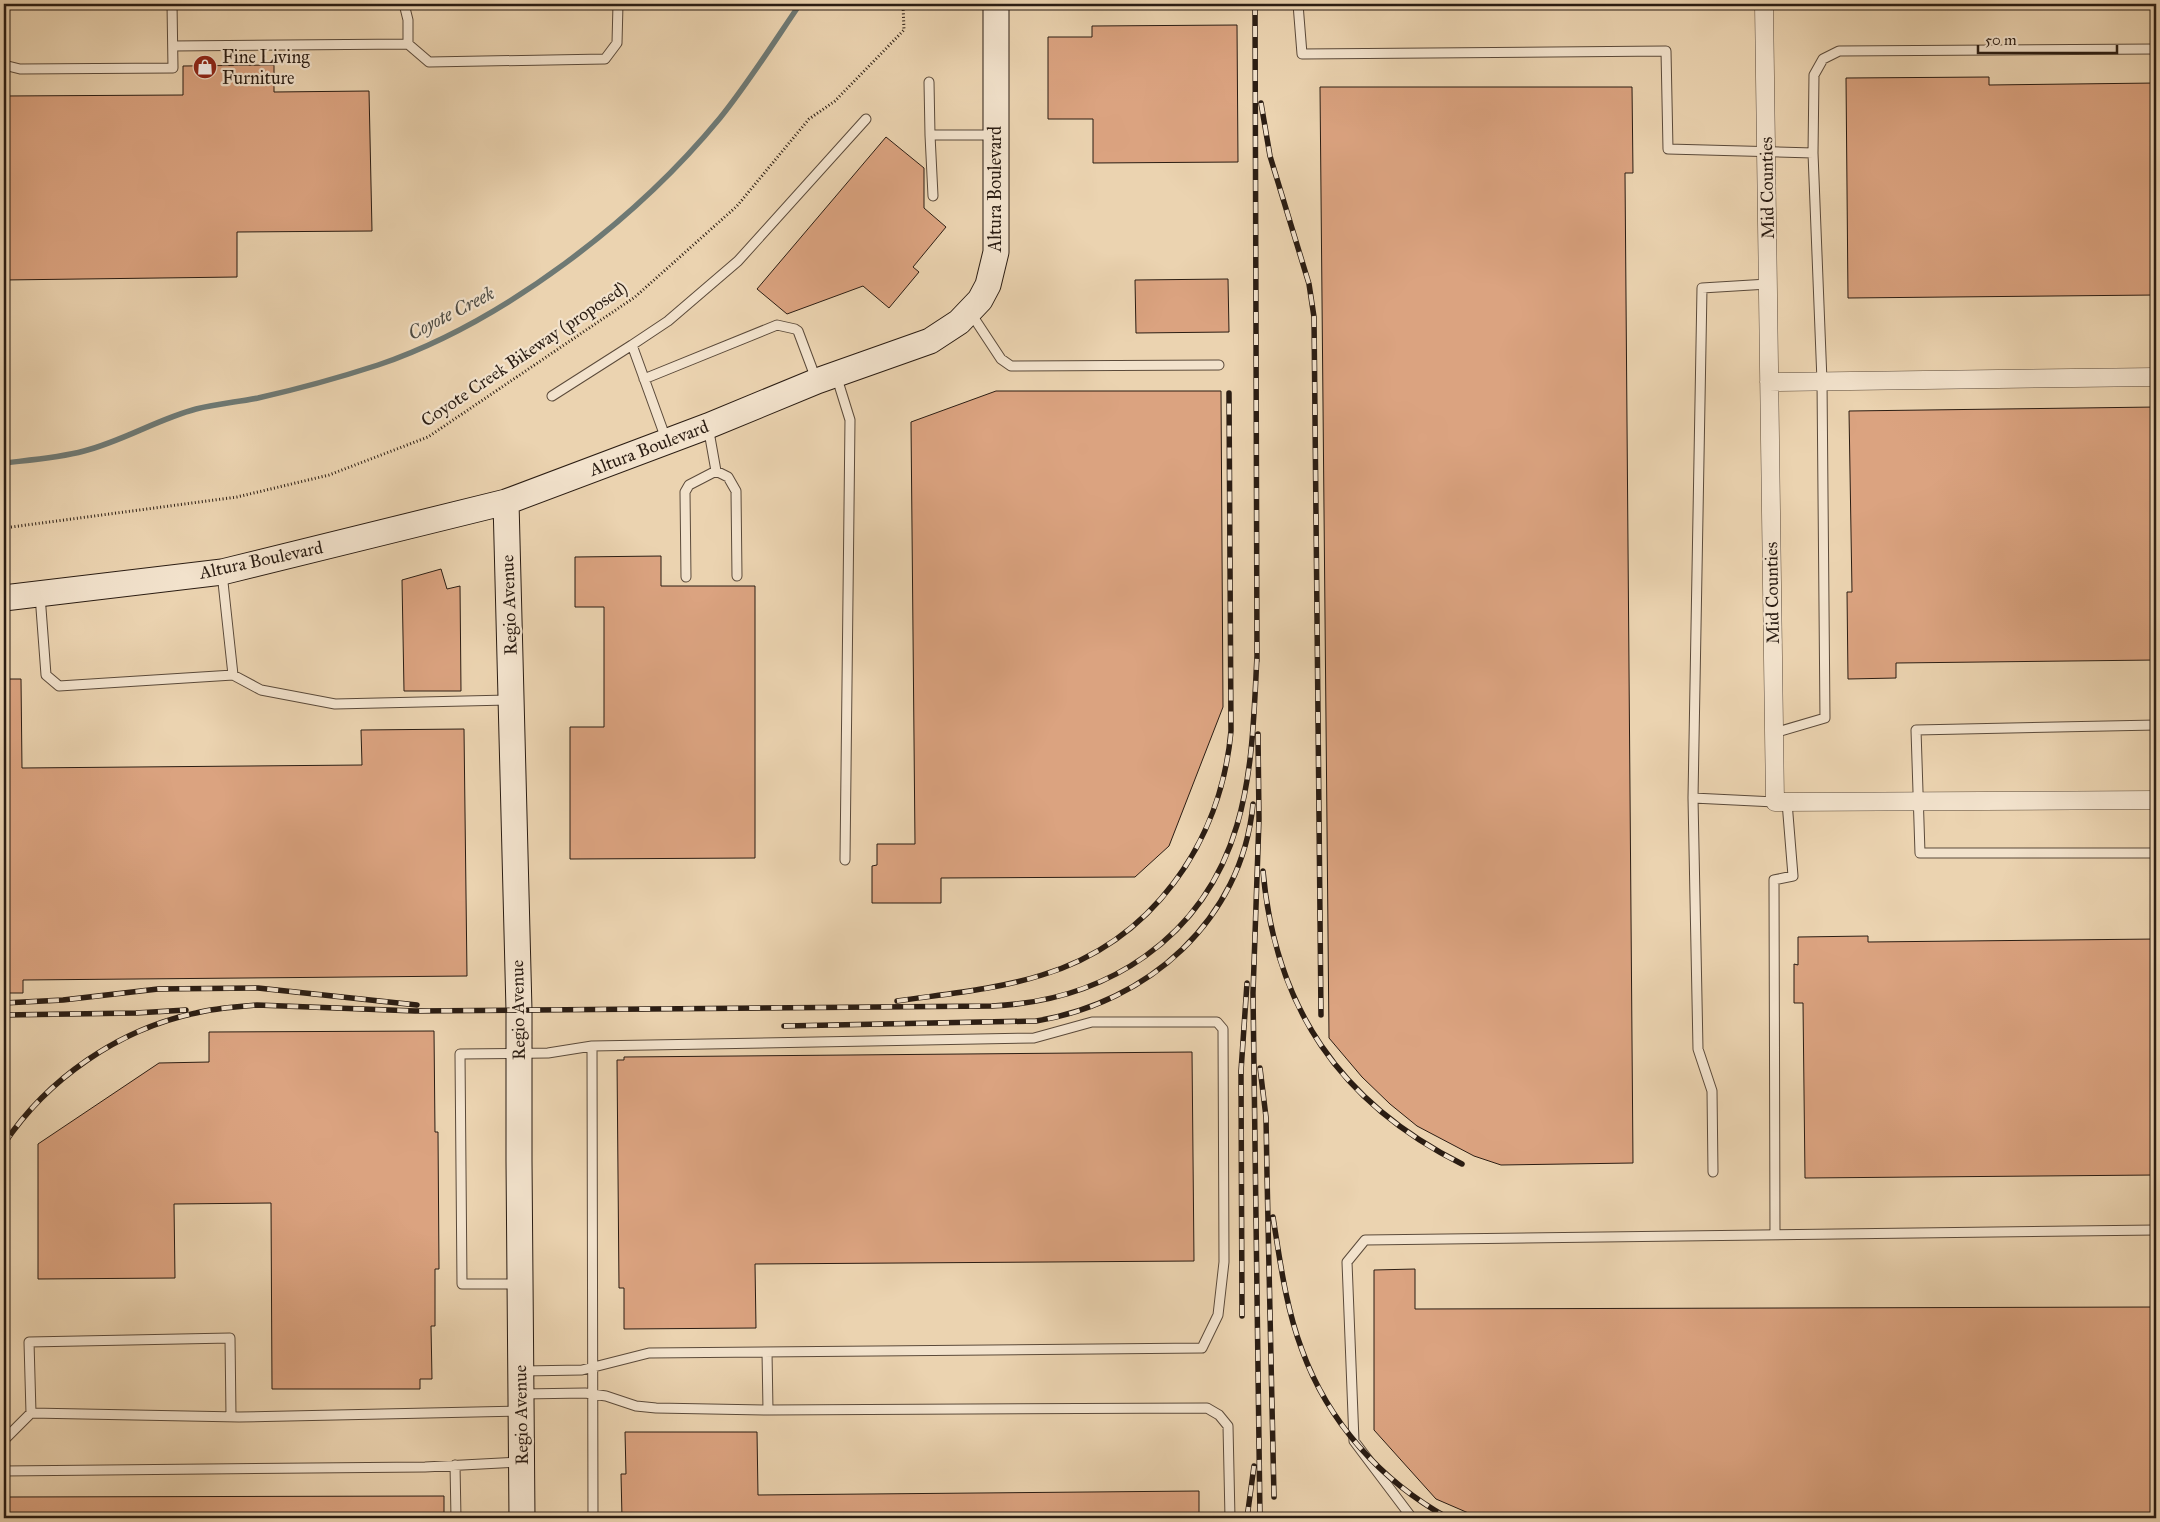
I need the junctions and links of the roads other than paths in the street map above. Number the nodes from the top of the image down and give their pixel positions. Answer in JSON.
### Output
{"nodes":[{"id":1,"x":172,"y":4,"type":"edge"},
{"id":2,"x":404,"y":4,"type":"edge"},
{"id":3,"x":618,"y":4,"type":"edge"},
{"id":4,"x":996,"y":4,"type":"edge"},
{"id":5,"x":1298,"y":4,"type":"edge"},
{"id":6,"x":1764,"y":4,"type":"edge"},
{"id":7,"x":408,"y":44,"type":"junction"},
{"id":8,"x":173,"y":46,"type":"junction"},
{"id":9,"x":2156,"y":49,"type":"edge"},
{"id":10,"x":4,"y":65,"type":"edge"},
{"id":11,"x":929,"y":82,"type":"dead end"},
{"id":12,"x":866,"y":120,"type":"dead end"},
{"id":13,"x":930,"y":135,"type":"junction"},
{"id":14,"x":996,"y":135,"type":"junction"},
{"id":15,"x":1766,"y":152,"type":"junction"},
{"id":16,"x":1813,"y":153,"type":"junction"},
{"id":17,"x":933,"y":196,"type":"dead end"},
{"id":18,"x":1768,"y":284,"type":"junction"},
{"id":19,"x":970,"y":312,"type":"junction"},
{"id":20,"x":632,"y":346,"type":"junction"},
{"id":21,"x":1219,"y":365,"type":"dead end"},
{"id":22,"x":2156,"y":377,"type":"edge"},
{"id":23,"x":826,"y":378,"type":"junction"},
{"id":24,"x":644,"y":379,"type":"junction"},
{"id":25,"x":1822,"y":381,"type":"junction"},
{"id":26,"x":1769,"y":382,"type":"junction"},
{"id":27,"x":552,"y":396,"type":"dead end"},
{"id":28,"x":708,"y":426,"type":"junction"},
{"id":29,"x":667,"y":442,"type":"junction"},
{"id":30,"x":716,"y":471,"type":"junction"},
{"id":31,"x":506,"y":502,"type":"junction"},
{"id":32,"x":222,"y":572,"type":"junction"},
{"id":33,"x":738,"y":576,"type":"dead end"},
{"id":34,"x":686,"y":577,"type":"dead end"},
{"id":35,"x":40,"y":593,"type":"junction"},
{"id":36,"x":4,"y":598,"type":"edge"},
{"id":37,"x":234,"y":675,"type":"junction"},
{"id":38,"x":511,"y":700,"type":"junction"},
{"id":39,"x":2156,"y":725,"type":"edge"},
{"id":40,"x":1774,"y":733,"type":"junction"},
{"id":41,"x":1693,"y":798,"type":"junction"},
{"id":42,"x":2156,"y":800,"type":"edge"},
{"id":43,"x":1918,"y":801,"type":"junction"},
{"id":44,"x":1781,"y":802,"type":"junction"},
{"id":45,"x":2156,"y":854,"type":"edge"},
{"id":46,"x":845,"y":860,"type":"dead end"},
{"id":47,"x":592,"y":1046,"type":"junction"},
{"id":48,"x":519,"y":1054,"type":"junction"},
{"id":49,"x":1713,"y":1172,"type":"dead end"},
{"id":50,"x":2156,"y":1230,"type":"edge"},
{"id":51,"x":1775,"y":1235,"type":"junction"},
{"id":52,"x":520,"y":1284,"type":"junction"},
{"id":53,"x":767,"y":1352,"type":"junction"},
{"id":54,"x":593,"y":1367,"type":"junction"},
{"id":55,"x":521,"y":1392,"type":"junction"},
{"id":56,"x":592,"y":1394,"type":"junction"},
{"id":57,"x":768,"y":1410,"type":"junction"},
{"id":58,"x":31,"y":1413,"type":"junction"},
{"id":59,"x":231,"y":1416,"type":"junction"},
{"id":60,"x":4,"y":1440,"type":"edge"},
{"id":61,"x":522,"y":1462,"type":"junction"},
{"id":62,"x":455,"y":1465,"type":"junction"},
{"id":63,"x":4,"y":1471,"type":"edge"},
{"id":64,"x":456,"y":1518,"type":"edge"},
{"id":65,"x":522,"y":1518,"type":"edge"},
{"id":66,"x":593,"y":1518,"type":"edge"},
{"id":67,"x":1230,"y":1518,"type":"edge"},
{"id":68,"x":1412,"y":1518,"type":"edge"}],
"edges":[{"from":1,"to":8,"type":"lane"},
{"from":2,"to":7,"type":"lane"},
{"from":3,"to":7,"type":"lane"},
{"from":4,"to":14,"type":"street","name":"Altura Boulevard"},
{"from":5,"to":15,"type":"lane"},
{"from":6,"to":15,"type":"street","name":"Mid Counties"},
{"from":7,"to":8,"type":"lane"},
{"from":8,"to":10,"type":"lane"},
{"from":9,"to":16,"type":"lane"},
{"from":11,"to":13,"type":"lane"},
{"from":12,"to":20,"type":"lane"},
{"from":13,"to":14,"type":"lane"},
{"from":13,"to":17,"type":"lane"},
{"from":14,"to":19,"type":"street","name":"Altura Boulevard"},
{"from":15,"to":16,"type":"lane"},
{"from":15,"to":18,"type":"street","name":"Mid Counties"},
{"from":16,"to":25,"type":"lane"},
{"from":18,"to":26,"type":"street","name":"Mid Counties"},
{"from":18,"to":41,"type":"lane"},
{"from":19,"to":21,"type":"lane"},
{"from":19,"to":23,"type":"street","name":"Altura Boulevard"},
{"from":20,"to":24,"type":"lane"},
{"from":20,"to":27,"type":"lane"},
{"from":22,"to":25,"type":"street"},
{"from":23,"to":24,"type":"lane"},
{"from":23,"to":28,"type":"street","name":"Altura Boulevard"},
{"from":23,"to":46,"type":"lane"},
{"from":24,"to":29,"type":"lane"},
{"from":25,"to":26,"type":"street"},
{"from":25,"to":40,"type":"lane"},
{"from":26,"to":40,"type":"street","name":"Mid Counties"},
{"from":28,"to":29,"type":"street","name":"Altura Boulevard"},
{"from":28,"to":30,"type":"lane"},
{"from":29,"to":31,"type":"street","name":"Altura Boulevard"},
{"from":30,"to":33,"type":"lane"},
{"from":30,"to":34,"type":"lane"},
{"from":31,"to":32,"type":"street","name":"Altura Boulevard"},
{"from":31,"to":38,"type":"street","name":"Regio Avenue"},
{"from":32,"to":35,"type":"street","name":"Altura Boulevard"},
{"from":32,"to":37,"type":"lane"},
{"from":35,"to":36,"type":"street","name":"Altura Boulevard"},
{"from":35,"to":37,"type":"lane"},
{"from":37,"to":38,"type":"lane"},
{"from":38,"to":48,"type":"street","name":"Regio Avenue"},
{"from":39,"to":43,"type":"lane"},
{"from":40,"to":44,"type":"street","name":"Mid Counties"},
{"from":41,"to":44,"type":"lane"},
{"from":41,"to":49,"type":"lane"},
{"from":42,"to":43,"type":"street"},
{"from":43,"to":44,"type":"street"},
{"from":43,"to":45,"type":"lane"},
{"from":44,"to":51,"type":"lane"},
{"from":47,"to":48,"type":"lane"},
{"from":47,"to":53,"type":"lane"},
{"from":47,"to":54,"type":"lane"},
{"from":48,"to":52,"type":"street","name":"Regio Avenue"},
{"from":48,"to":52,"type":"lane"},
{"from":50,"to":51,"type":"lane"},
{"from":51,"to":68,"type":"lane"},
{"from":52,"to":55,"type":"street","name":"Regio Avenue"},
{"from":53,"to":54,"type":"lane"},
{"from":53,"to":57,"type":"lane"},
{"from":54,"to":55,"type":"lane"},
{"from":54,"to":56,"type":"lane"},
{"from":55,"to":56,"type":"lane"},
{"from":55,"to":59,"type":"lane"},
{"from":55,"to":61,"type":"street","name":"Regio Avenue"},
{"from":56,"to":57,"type":"lane"},
{"from":56,"to":66,"type":"lane"},
{"from":57,"to":67,"type":"lane"},
{"from":58,"to":59,"type":"lane"},
{"from":58,"to":59,"type":"lane"},
{"from":58,"to":60,"type":"lane"},
{"from":61,"to":62,"type":"lane"},
{"from":61,"to":65,"type":"street","name":"Regio Avenue"},
{"from":62,"to":63,"type":"lane"},
{"from":62,"to":64,"type":"lane"}]}
